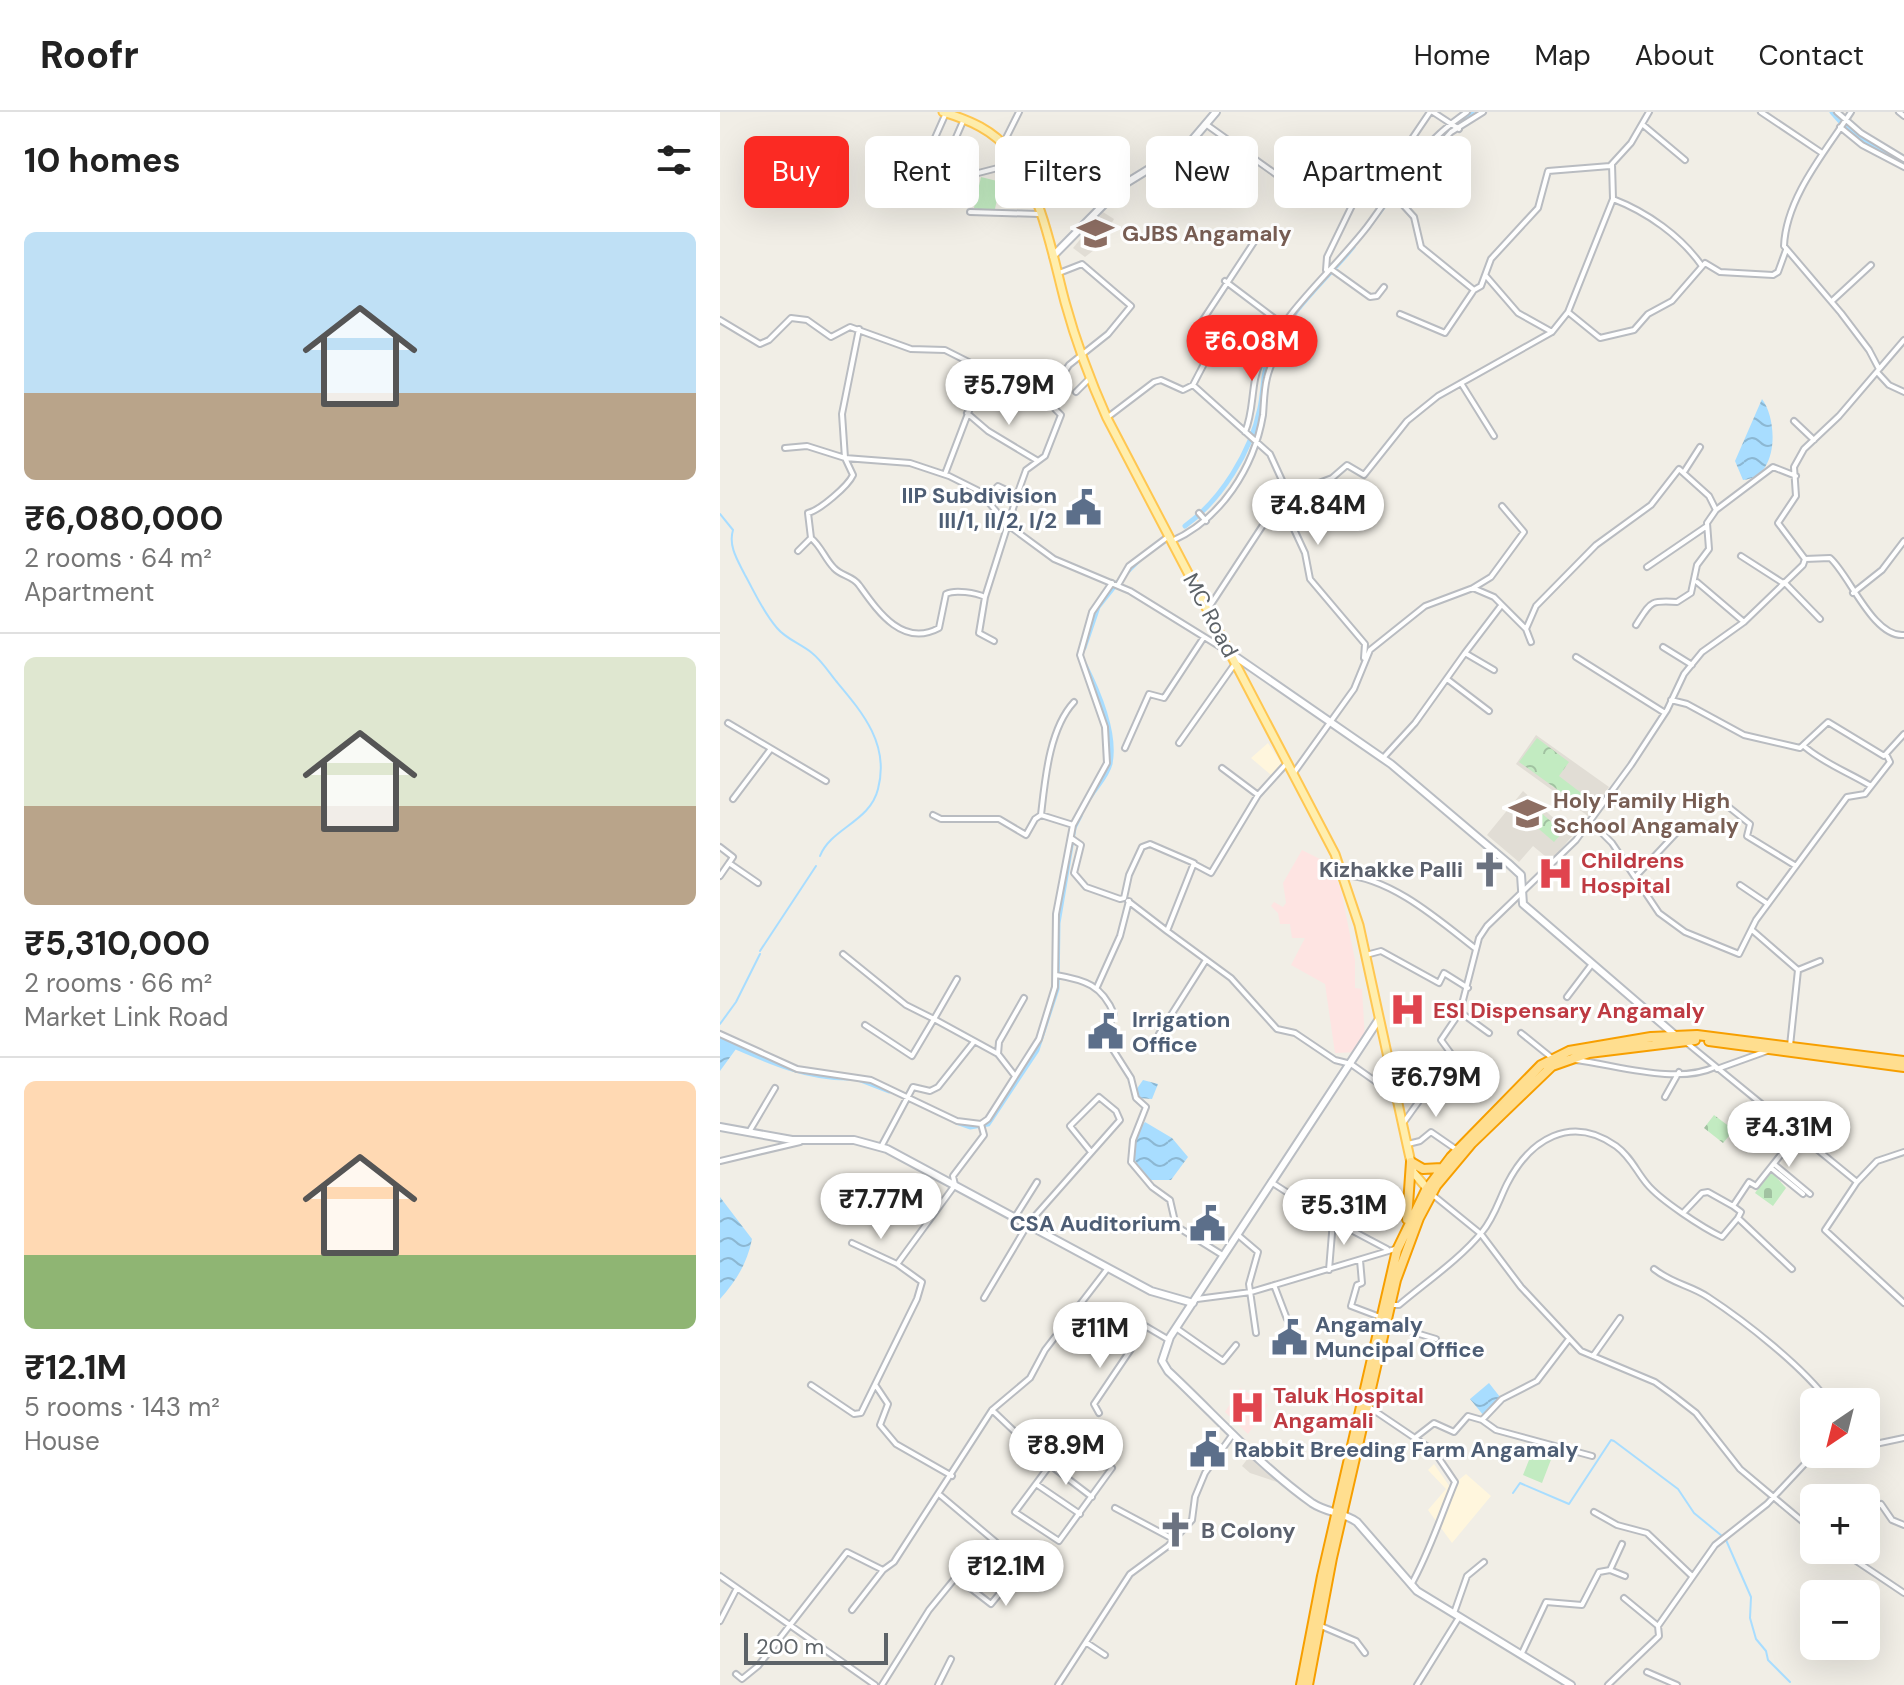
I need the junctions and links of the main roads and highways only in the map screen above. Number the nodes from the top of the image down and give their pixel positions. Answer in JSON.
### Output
{"nodes":[{"id":1,"x":945,"y":112,"type":"edge"},
{"id":2,"x":1216,"y":112,"type":"edge"},
{"id":3,"x":1053,"y":256,"type":"junction"},
{"id":4,"x":1229,"y":652,"type":"junction"},
{"id":5,"x":1381,"y":1016,"type":"junction"},
{"id":6,"x":1675,"y":1035,"type":"junction"},
{"id":7,"x":1904,"y":1064,"type":"edge"},
{"id":8,"x":720,"y":1127,"type":"edge"},
{"id":9,"x":1411,"y":1162,"type":"junction"},
{"id":10,"x":1442,"y":1167,"type":"junction"},
{"id":11,"x":1430,"y":1190,"type":"junction"},
{"id":12,"x":1406,"y":1226,"type":"junction"},
{"id":13,"x":1195,"y":1301,"type":"junction"},
{"id":14,"x":1384,"y":1321,"type":"junction"},
{"id":15,"x":1340,"y":1515,"type":"junction"},
{"id":16,"x":1301,"y":1685,"type":"edge"},
{"id":17,"x":1308,"y":1685,"type":"edge"},
{"id":18,"x":1571,"y":1685,"type":"edge"}],
"edges":[{"from":1,"to":3,"type":"main road","name":"MC Road"},
{"from":2,"to":3,"type":"main road"},
{"from":3,"to":4,"type":"main road","name":"MC Road"},
{"from":4,"to":5,"type":"main road","name":"MC Road"},
{"from":4,"to":6,"type":"main road"},
{"from":5,"to":9,"type":"main road","name":"MC Road"},
{"from":5,"to":13,"type":"main road"},
{"from":6,"to":7,"type":"highway"},
{"from":6,"to":10,"type":"highway"},
{"from":7,"to":11,"type":"highway"},
{"from":8,"to":13,"type":"main road"},
{"from":9,"to":10,"type":"highway"},
{"from":9,"to":11,"type":"main road","name":"MC Road"},
{"from":9,"to":12,"type":"highway"},
{"from":10,"to":11,"type":"highway"},
{"from":11,"to":12,"type":"highway"},
{"from":11,"to":14,"type":"highway"},
{"from":12,"to":14,"type":"highway"},
{"from":13,"to":15,"type":"main road"},
{"from":14,"to":15,"type":"highway"},
{"from":14,"to":15,"type":"highway"},
{"from":15,"to":16,"type":"highway"},
{"from":15,"to":17,"type":"highway"},
{"from":15,"to":18,"type":"main road"}]}
